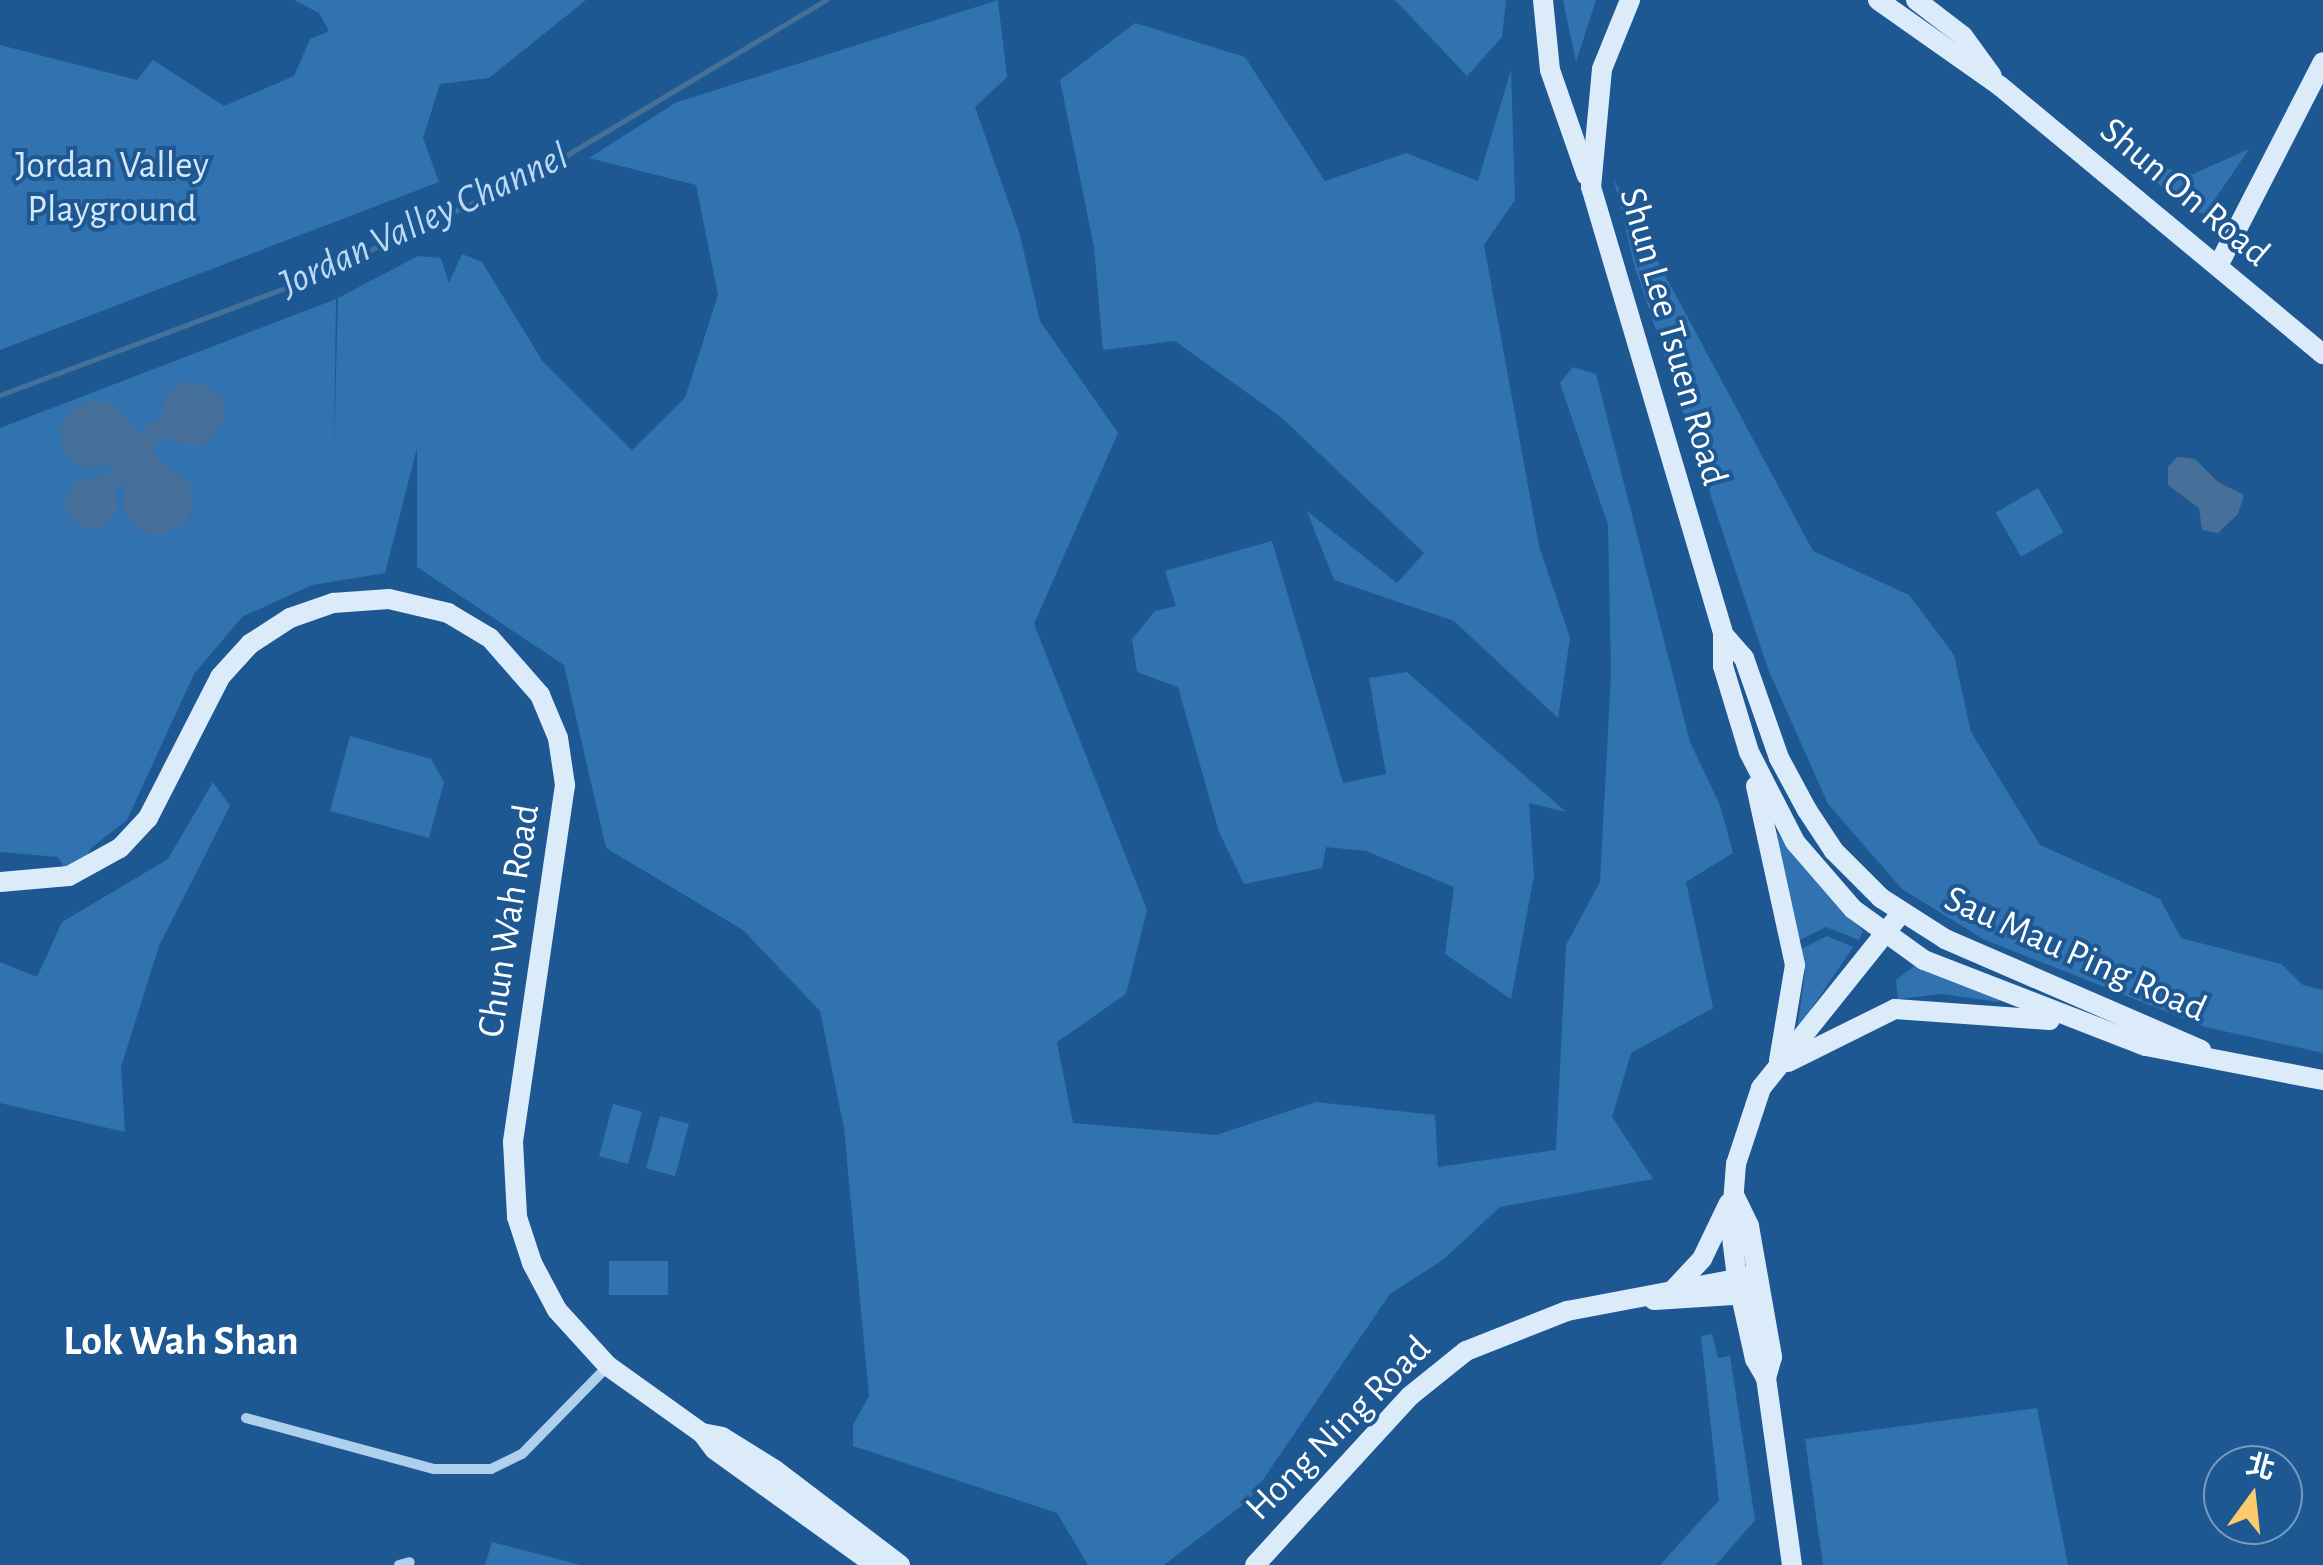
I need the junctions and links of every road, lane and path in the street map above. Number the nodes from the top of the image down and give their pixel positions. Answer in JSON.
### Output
{"nodes":[{"id":1,"x":1543,"y":0,"type":"edge"},
{"id":2,"x":1630,"y":0,"type":"edge"},
{"id":3,"x":1878,"y":0,"type":"edge"},
{"id":4,"x":1916,"y":0,"type":"edge"},
{"id":5,"x":2323,"y":62,"type":"edge"},
{"id":6,"x":2000,"y":86,"type":"junction"},
{"id":7,"x":1592,"y":187,"type":"junction"},
{"id":8,"x":2218,"y":266,"type":"junction"},
{"id":9,"x":2323,"y":354,"type":"edge"},
{"id":10,"x":1723,"y":634,"type":"junction"},
{"id":11,"x":1750,"y":752,"type":"junction"},
{"id":12,"x":0,"y":882,"type":"edge"},
{"id":13,"x":1901,"y":913,"type":"junction"},
{"id":14,"x":1884,"y":936,"type":"junction"},
{"id":15,"x":2086,"y":1026,"type":"junction"},
{"id":16,"x":2221,"y":1060,"type":"junction"},
{"id":17,"x":1777,"y":1067,"type":"junction"},
{"id":18,"x":2323,"y":1080,"type":"edge"},
{"id":19,"x":1734,"y":1194,"type":"junction"},
{"id":20,"x":1749,"y":1285,"type":"junction"},
{"id":21,"x":1674,"y":1289,"type":"junction"},
{"id":22,"x":1647,"y":1300,"type":"junction"},
{"id":23,"x":608,"y":1366,"type":"junction"},
{"id":24,"x":246,"y":1418,"type":"dead end"},
{"id":25,"x":702,"y":1433,"type":"junction"},
{"id":26,"x":875,"y":1565,"type":"edge"},
{"id":27,"x":900,"y":1565,"type":"edge"},
{"id":28,"x":1255,"y":1565,"type":"edge"},
{"id":29,"x":1792,"y":1565,"type":"edge"}],
"edges":[{"from":1,"to":7,"type":"main road"},
{"from":2,"to":7,"type":"main road","name":"Shun Lee Tsuen Road"},
{"from":3,"to":6,"type":"main road","name":"Shun On Road"},
{"from":4,"to":6,"type":"main road","name":"Shun On Road"},
{"from":5,"to":8,"type":"main road"},
{"from":6,"to":8,"type":"main road","name":"Shun On Road"},
{"from":7,"to":10,"type":"main road","name":"Shun Lee Tsuen Road"},
{"from":8,"to":9,"type":"main road","name":"Shun On Road"},
{"from":10,"to":11,"type":"main road","name":"Shun Lee Tsuen Road"},
{"from":10,"to":13,"type":"main road","name":"Shun Lee Tsuen Road"},
{"from":11,"to":14,"type":"main road","name":"Shun Lee Tsuen Road"},
{"from":11,"to":17,"type":"main road"},
{"from":12,"to":23,"type":"main road","name":"Chun Wah Road"},
{"from":13,"to":14,"type":"main road"},
{"from":13,"to":16,"type":"main road","name":"Sau Mau Ping Road"},
{"from":14,"to":15,"type":"main road","name":"Sau Mau Ping Road"},
{"from":14,"to":17,"type":"main road"},
{"from":15,"to":16,"type":"main road","name":"Sau Mau Ping Road"},
{"from":15,"to":17,"type":"main road"},
{"from":16,"to":18,"type":"main road","name":"Sau Mau Ping Road"},
{"from":17,"to":19,"type":"main road"},
{"from":19,"to":20,"type":"main road"},
{"from":19,"to":21,"type":"main road"},
{"from":20,"to":21,"type":"main road","name":"Hong Ning Road"},
{"from":20,"to":22,"type":"main road","name":"Hong Ning Road"},
{"from":20,"to":29,"type":"main road"},
{"from":21,"to":22,"type":"main road","name":"Hong Ning Road"},
{"from":22,"to":28,"type":"main road","name":"Hong Ning Road"},
{"from":23,"to":24,"type":"street"},
{"from":23,"to":25,"type":"main road","name":"Chun Wah Road"},
{"from":25,"to":26,"type":"main road","name":"Chun Wah Road"},
{"from":25,"to":27,"type":"main road","name":"Chun Wah Road"}]}
